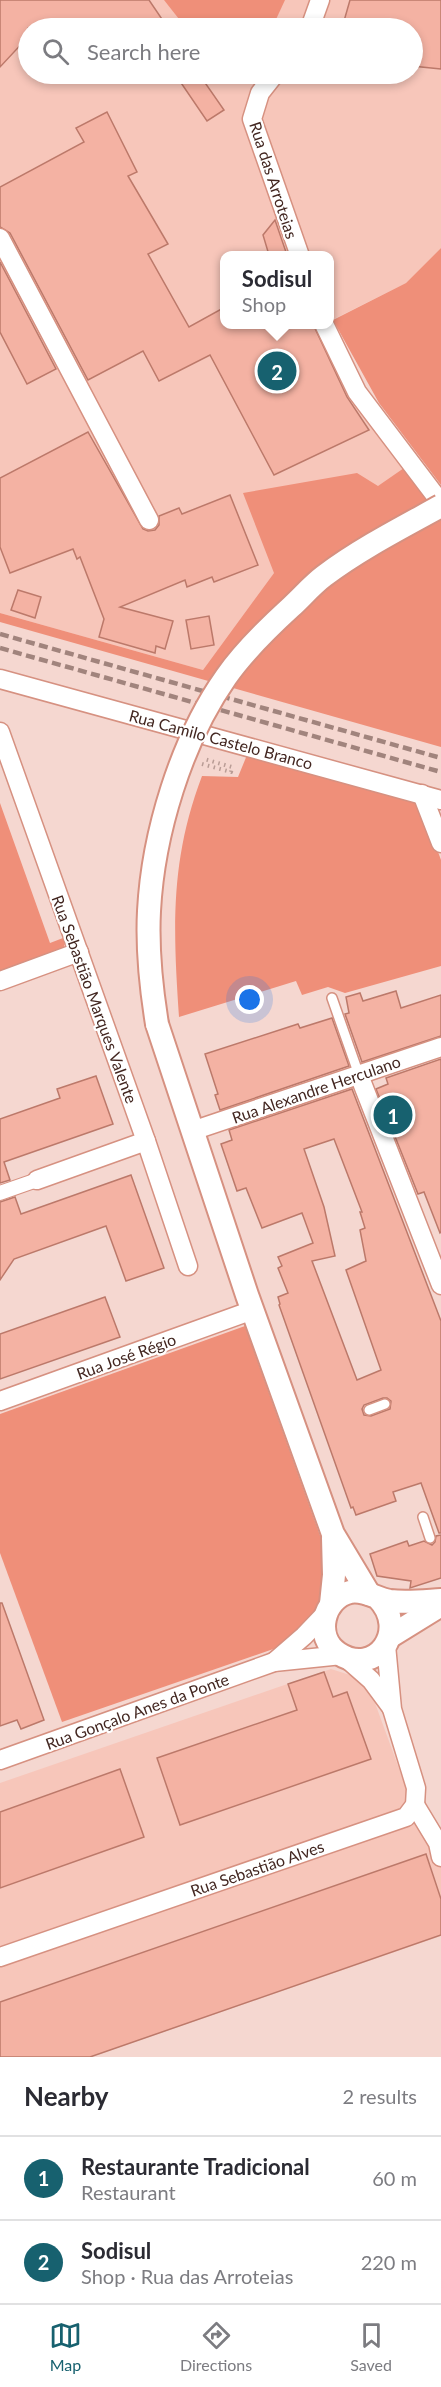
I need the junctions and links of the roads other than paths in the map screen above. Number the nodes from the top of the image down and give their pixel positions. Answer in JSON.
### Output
{"nodes":[{"id":1,"x":320,"y":0,"type":"edge"},
{"id":2,"x":314,"y":18,"type":"edge"},
{"id":3,"x":267,"y":84,"type":"edge"},
{"id":4,"x":0,"y":238,"type":"edge"},
{"id":5,"x":299,"y":251,"type":"edge"},
{"id":6,"x":326,"y":329,"type":"edge"},
{"id":7,"x":441,"y":505,"type":"edge"},
{"id":8,"x":149,"y":520,"type":"dead end"},
{"id":9,"x":0,"y":679,"type":"edge"},
{"id":10,"x":0,"y":732,"type":"edge"},
{"id":11,"x":7,"y":769,"type":"edge"},
{"id":12,"x":422,"y":794,"type":"junction"},
{"id":13,"x":441,"y":800,"type":"edge"},
{"id":14,"x":441,"y":843,"type":"edge"},
{"id":15,"x":79,"y":952,"type":"junction"},
{"id":16,"x":0,"y":981,"type":"edge"},
{"id":17,"x":332,"y":998,"type":"dead end"},
{"id":18,"x":441,"y":1047,"type":"edge"},
{"id":19,"x":359,"y":1075,"type":"junction"},
{"id":20,"x":192,"y":1131,"type":"junction"},
{"id":21,"x":146,"y":1142,"type":"junction"},
{"id":22,"x":37,"y":1180,"type":"joint"},
{"id":23,"x":0,"y":1193,"type":"edge"},
{"id":24,"x":188,"y":1266,"type":"dead end"},
{"id":25,"x":441,"y":1285,"type":"edge"},
{"id":26,"x":253,"y":1310,"type":"junction"},
{"id":27,"x":0,"y":1401,"type":"edge"},
{"id":28,"x":385,"y":1404,"type":"dead end"},
{"id":29,"x":369,"y":1410,"type":"dead end"},
{"id":30,"x":423,"y":1517,"type":"dead end"},
{"id":31,"x":333,"y":1534,"type":"junction"},
{"id":32,"x":430,"y":1538,"type":"dead end"},
{"id":33,"x":374,"y":1596,"type":"junction"},
{"id":34,"x":441,"y":1600,"type":"edge"},
{"id":35,"x":441,"y":1605,"type":"edge"},
{"id":36,"x":329,"y":1609,"type":"junction"},
{"id":37,"x":388,"y":1641,"type":"junction"},
{"id":38,"x":344,"y":1657,"type":"junction"},
{"id":39,"x":274,"y":1662,"type":"junction"},
{"id":40,"x":392,"y":1709,"type":"junction"},
{"id":41,"x":0,"y":1760,"type":"edge"},
{"id":42,"x":415,"y":1805,"type":"junction"},
{"id":43,"x":441,"y":1857,"type":"edge"},
{"id":44,"x":0,"y":1958,"type":"edge"}],
"edges":[{"from":1,"to":2,"type":"street"},
{"from":3,"to":5,"type":"street","name":"Rua das Arroteias"},
{"from":4,"to":8,"type":"street"},
{"from":6,"to":7,"type":"street"},
{"from":7,"to":20,"type":"street","bridge":true},
{"from":9,"to":12,"type":"street","name":"Rua Camilo Castelo Branco"},
{"from":10,"to":11,"type":"street","name":"Rua Sebastião Marques Valente"},
{"from":11,"to":15,"type":"street","name":"Rua Sebastião Marques Valente"},
{"from":12,"to":13,"type":"street","name":"Rua Camilo Castelo Branco"},
{"from":12,"to":14,"type":"street"},
{"from":15,"to":16,"type":"street"},
{"from":15,"to":21,"type":"street","name":"Rua Sebastião Marques Valente"},
{"from":17,"to":19,"type":"lane"},
{"from":18,"to":19,"type":"street","name":"Rua Alexandre Herculano"},
{"from":19,"to":20,"type":"street","name":"Rua Alexandre Herculano"},
{"from":19,"to":25,"type":"street"},
{"from":20,"to":26,"type":"street"},
{"from":21,"to":22,"type":"street"},
{"from":21,"to":24,"type":"street","name":"Rua Sebastião Marques Valente"},
{"from":22,"to":23,"type":"street"},
{"from":26,"to":27,"type":"street","name":"Rua José Régio"},
{"from":26,"to":31,"type":"street"},
{"from":28,"to":29,"type":"lane"},
{"from":30,"to":32,"type":"lane"},
{"from":31,"to":33,"type":"street"},
{"from":31,"to":36,"type":"street"},
{"from":33,"to":34,"type":"street"},
{"from":33,"to":36,"type":"street"},
{"from":33,"to":37,"type":"street"},
{"from":35,"to":37,"type":"street"},
{"from":36,"to":38,"type":"street"},
{"from":36,"to":39,"type":"street"},
{"from":37,"to":38,"type":"street"},
{"from":37,"to":40,"type":"street"},
{"from":38,"to":39,"type":"street"},
{"from":38,"to":40,"type":"street"},
{"from":39,"to":41,"type":"street","name":"Rua Gonçalo Anes da Ponte"},
{"from":40,"to":42,"type":"street"},
{"from":42,"to":43,"type":"street"},
{"from":42,"to":44,"type":"street","name":"Rua Sebastião Alves"}]}
